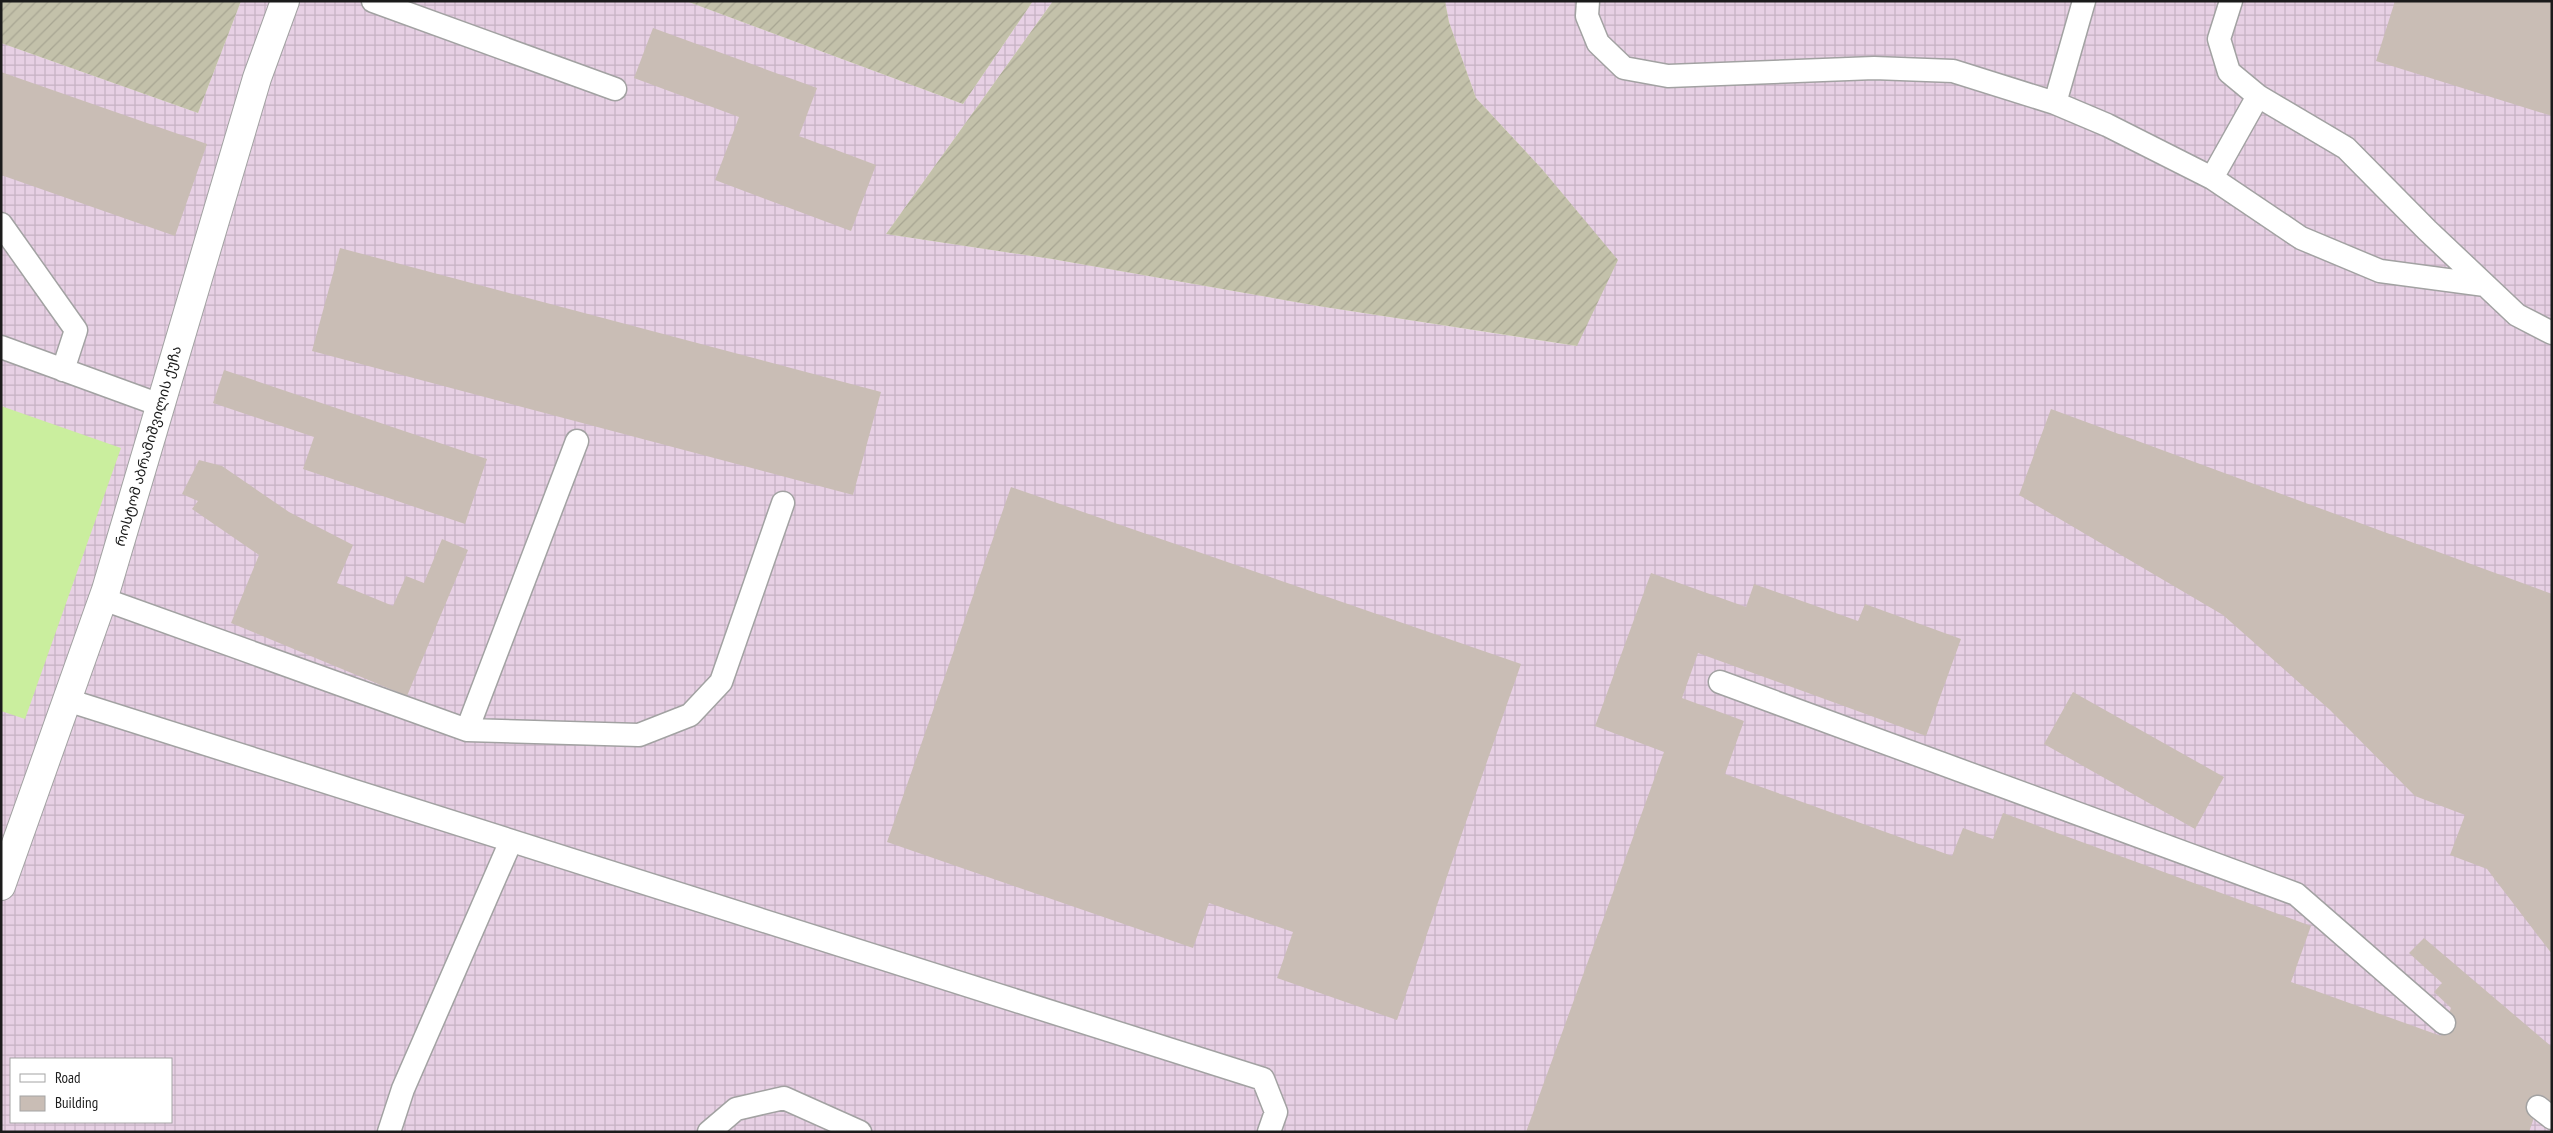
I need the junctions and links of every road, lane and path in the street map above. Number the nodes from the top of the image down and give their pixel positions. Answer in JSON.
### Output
{"nodes":[{"id":1,"x":285,"y":1,"type":"edge"},
{"id":2,"x":373,"y":1,"type":"edge"},
{"id":3,"x":1588,"y":1,"type":"edge"},
{"id":4,"x":2084,"y":1,"type":"edge"},
{"id":5,"x":2231,"y":1,"type":"edge"},
{"id":6,"x":615,"y":89,"type":"dead end"},
{"id":7,"x":2258,"y":96,"type":"junction"},
{"id":8,"x":2055,"y":103,"type":"junction"},
{"id":9,"x":2212,"y":178,"type":"junction"},
{"id":10,"x":1,"y":224,"type":"edge"},
{"id":11,"x":2485,"y":285,"type":"junction"},
{"id":12,"x":2552,"y":333,"type":"edge"},
{"id":13,"x":1,"y":347,"type":"edge"},
{"id":14,"x":63,"y":370,"type":"junction"},
{"id":15,"x":160,"y":405,"type":"junction"},
{"id":16,"x":577,"y":441,"type":"dead end"},
{"id":17,"x":783,"y":503,"type":"dead end"},
{"id":18,"x":102,"y":599,"type":"junction"},
{"id":19,"x":1720,"y":682,"type":"dead end"},
{"id":20,"x":67,"y":700,"type":"junction"},
{"id":21,"x":467,"y":730,"type":"junction"},
{"id":22,"x":511,"y":841,"type":"junction"},
{"id":23,"x":1,"y":886,"type":"edge"},
{"id":24,"x":2444,"y":1023,"type":"dead end"},
{"id":25,"x":389,"y":1132,"type":"edge"},
{"id":26,"x":709,"y":1132,"type":"edge"},
{"id":27,"x":860,"y":1132,"type":"edge"},
{"id":28,"x":1269,"y":1132,"type":"edge"}],
"edges":[{"from":1,"to":15,"type":"street","name":"როსტომ აბრამიშვილის ქუჩა"},
{"from":2,"to":6,"type":"lane"},
{"from":3,"to":8,"type":"lane"},
{"from":4,"to":8,"type":"lane"},
{"from":5,"to":7,"type":"lane"},
{"from":7,"to":9,"type":"lane"},
{"from":7,"to":11,"type":"lane"},
{"from":8,"to":9,"type":"lane"},
{"from":9,"to":11,"type":"lane"},
{"from":10,"to":14,"type":"lane"},
{"from":11,"to":12,"type":"lane"},
{"from":13,"to":14,"type":"lane"},
{"from":14,"to":15,"type":"lane"},
{"from":15,"to":18,"type":"street","name":"როსტომ აბრამიშვილის ქუჩა"},
{"from":16,"to":21,"type":"lane"},
{"from":17,"to":21,"type":"lane"},
{"from":18,"to":20,"type":"street","name":"როსტომ აბრამიშვილის ქუჩა"},
{"from":18,"to":21,"type":"lane"},
{"from":19,"to":24,"type":"lane"},
{"from":20,"to":22,"type":"lane"},
{"from":20,"to":23,"type":"street","name":"როსტომ აბრამიშვილის ქუჩა"},
{"from":22,"to":25,"type":"lane"},
{"from":22,"to":28,"type":"lane"},
{"from":26,"to":27,"type":"lane"}]}
